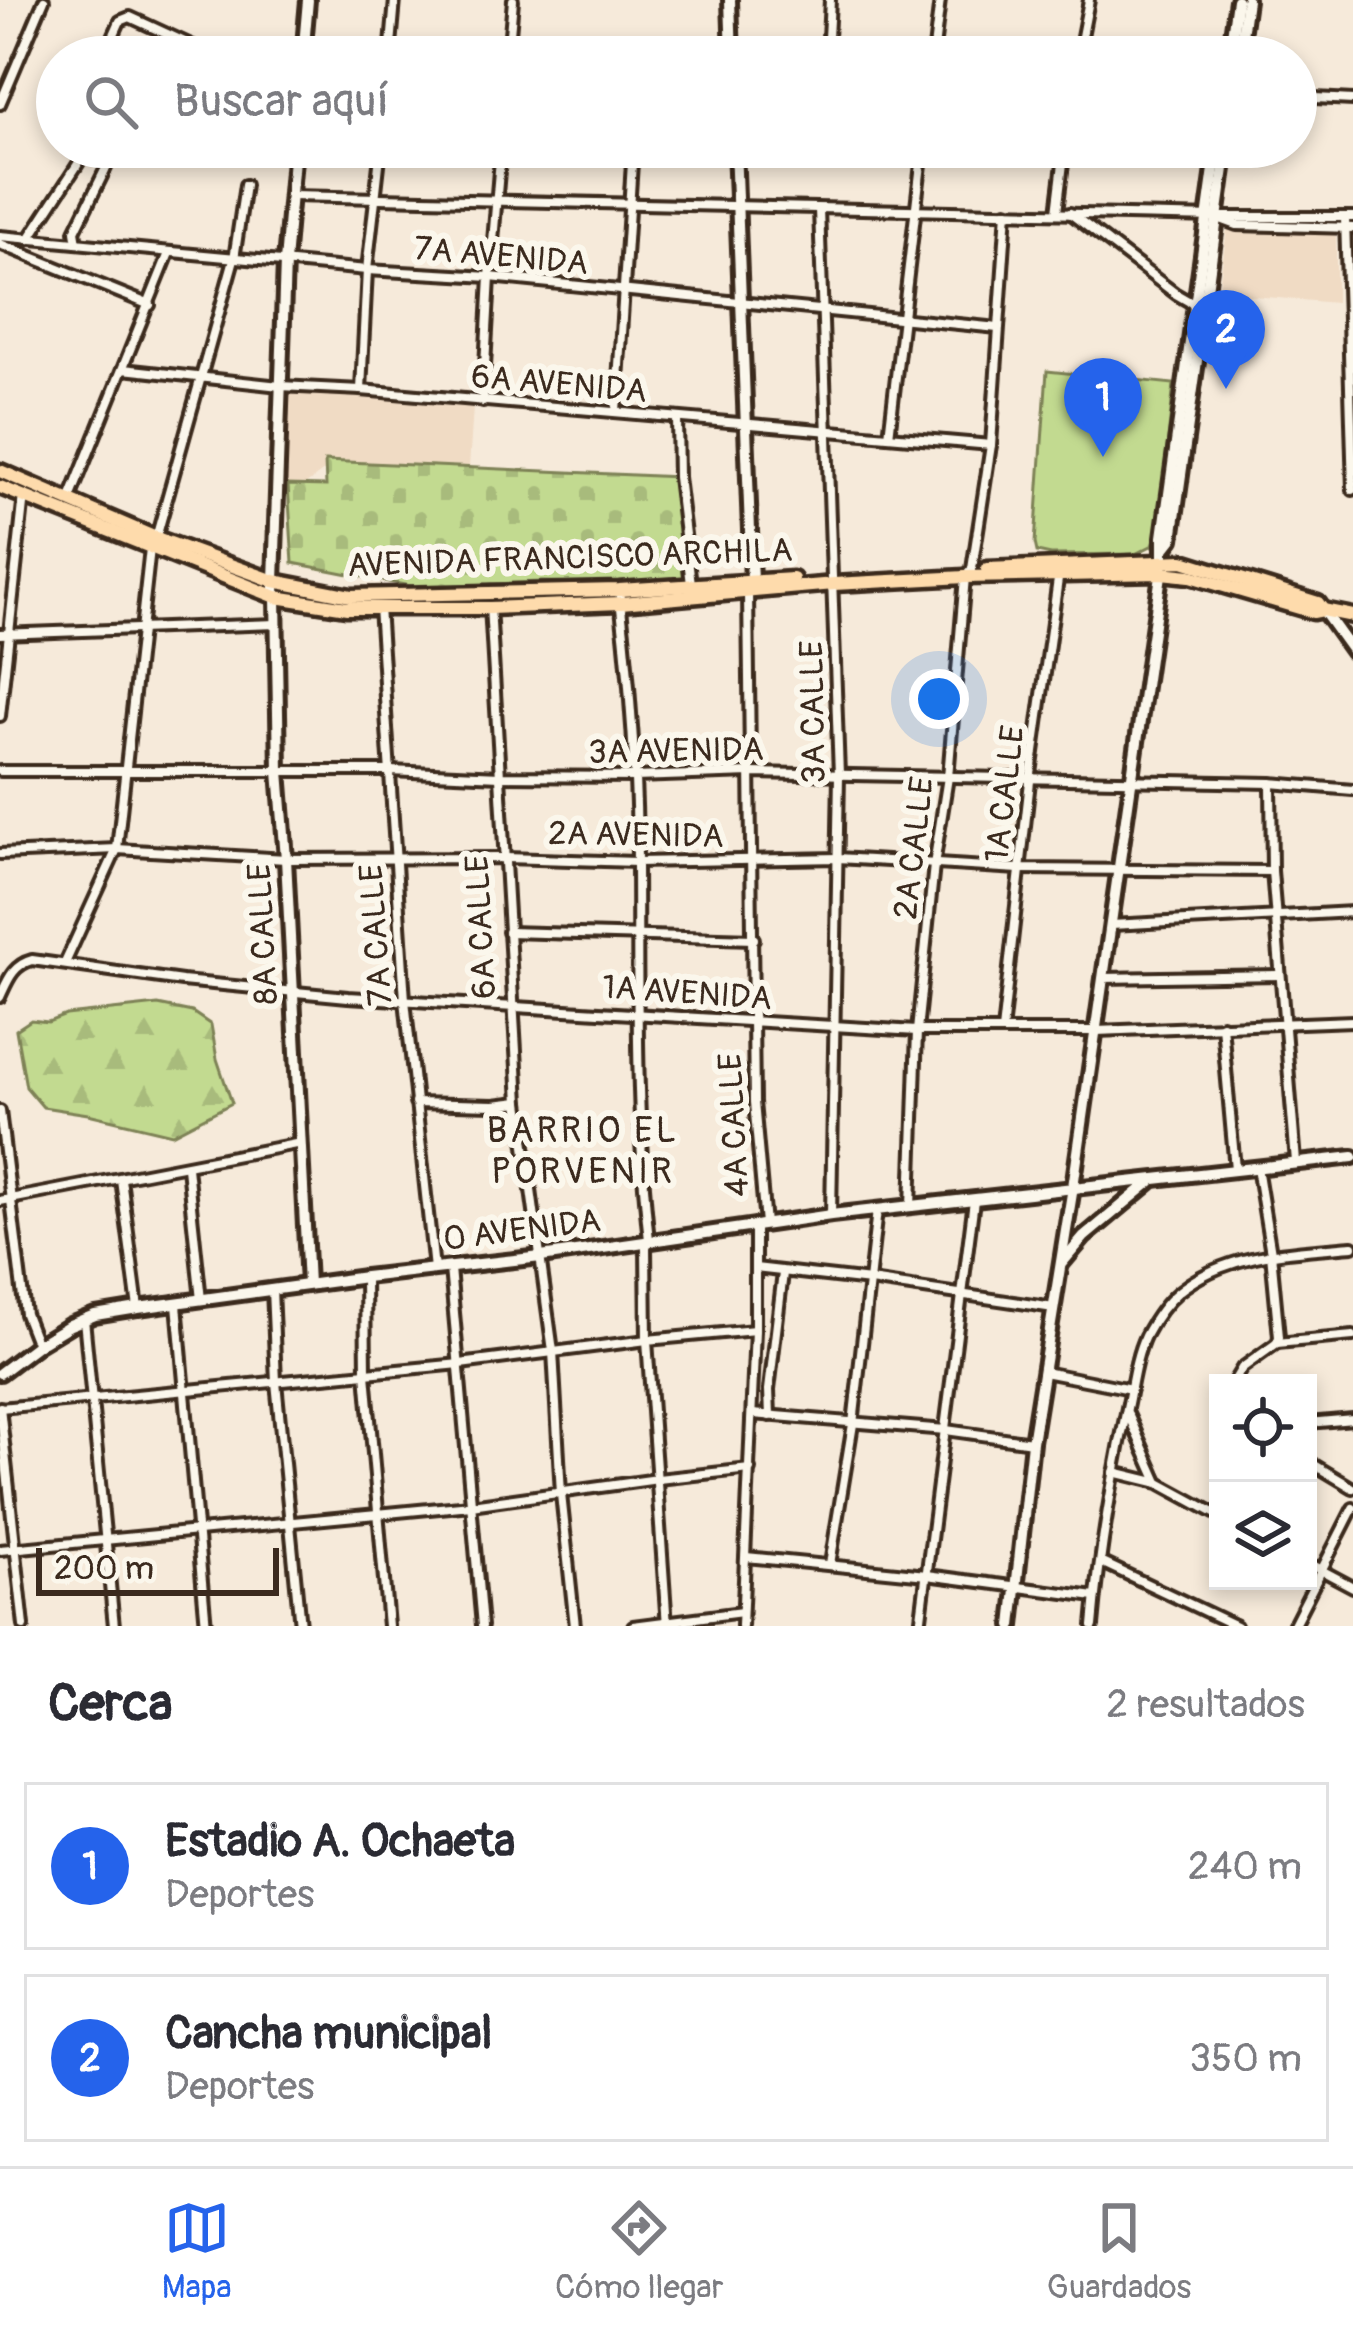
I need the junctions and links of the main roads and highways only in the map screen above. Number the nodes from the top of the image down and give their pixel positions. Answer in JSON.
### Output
{"nodes":[{"id":1,"x":0,"y":471,"type":"edge"},
{"id":2,"x":0,"y":487,"type":"edge"},
{"id":3,"x":67,"y":507,"type":"junction"},
{"id":4,"x":153,"y":543,"type":"junction"},
{"id":5,"x":379,"y":602,"type":"junction"},
{"id":6,"x":1353,"y":616,"type":"edge"}],
"edges":[{"from":1,"to":3,"type":"main road","name":"AVENIDA FRANCISCO ARCHILA"},
{"from":2,"to":3,"type":"main road","name":"AVENIDA FRANCISCO ARCHILA"},
{"from":3,"to":4,"type":"main road","name":"AVENIDA FRANCISCO ARCHILA"},
{"from":4,"to":5,"type":"main road","name":"AVENIDA FRANCISCO ARCHILA"},
{"from":4,"to":5,"type":"main road","name":"AVENIDA FRANCISCO ARCHILA"},
{"from":5,"to":6,"type":"main road","name":"AVENIDA FRANCISCO ARCHILA"}]}
